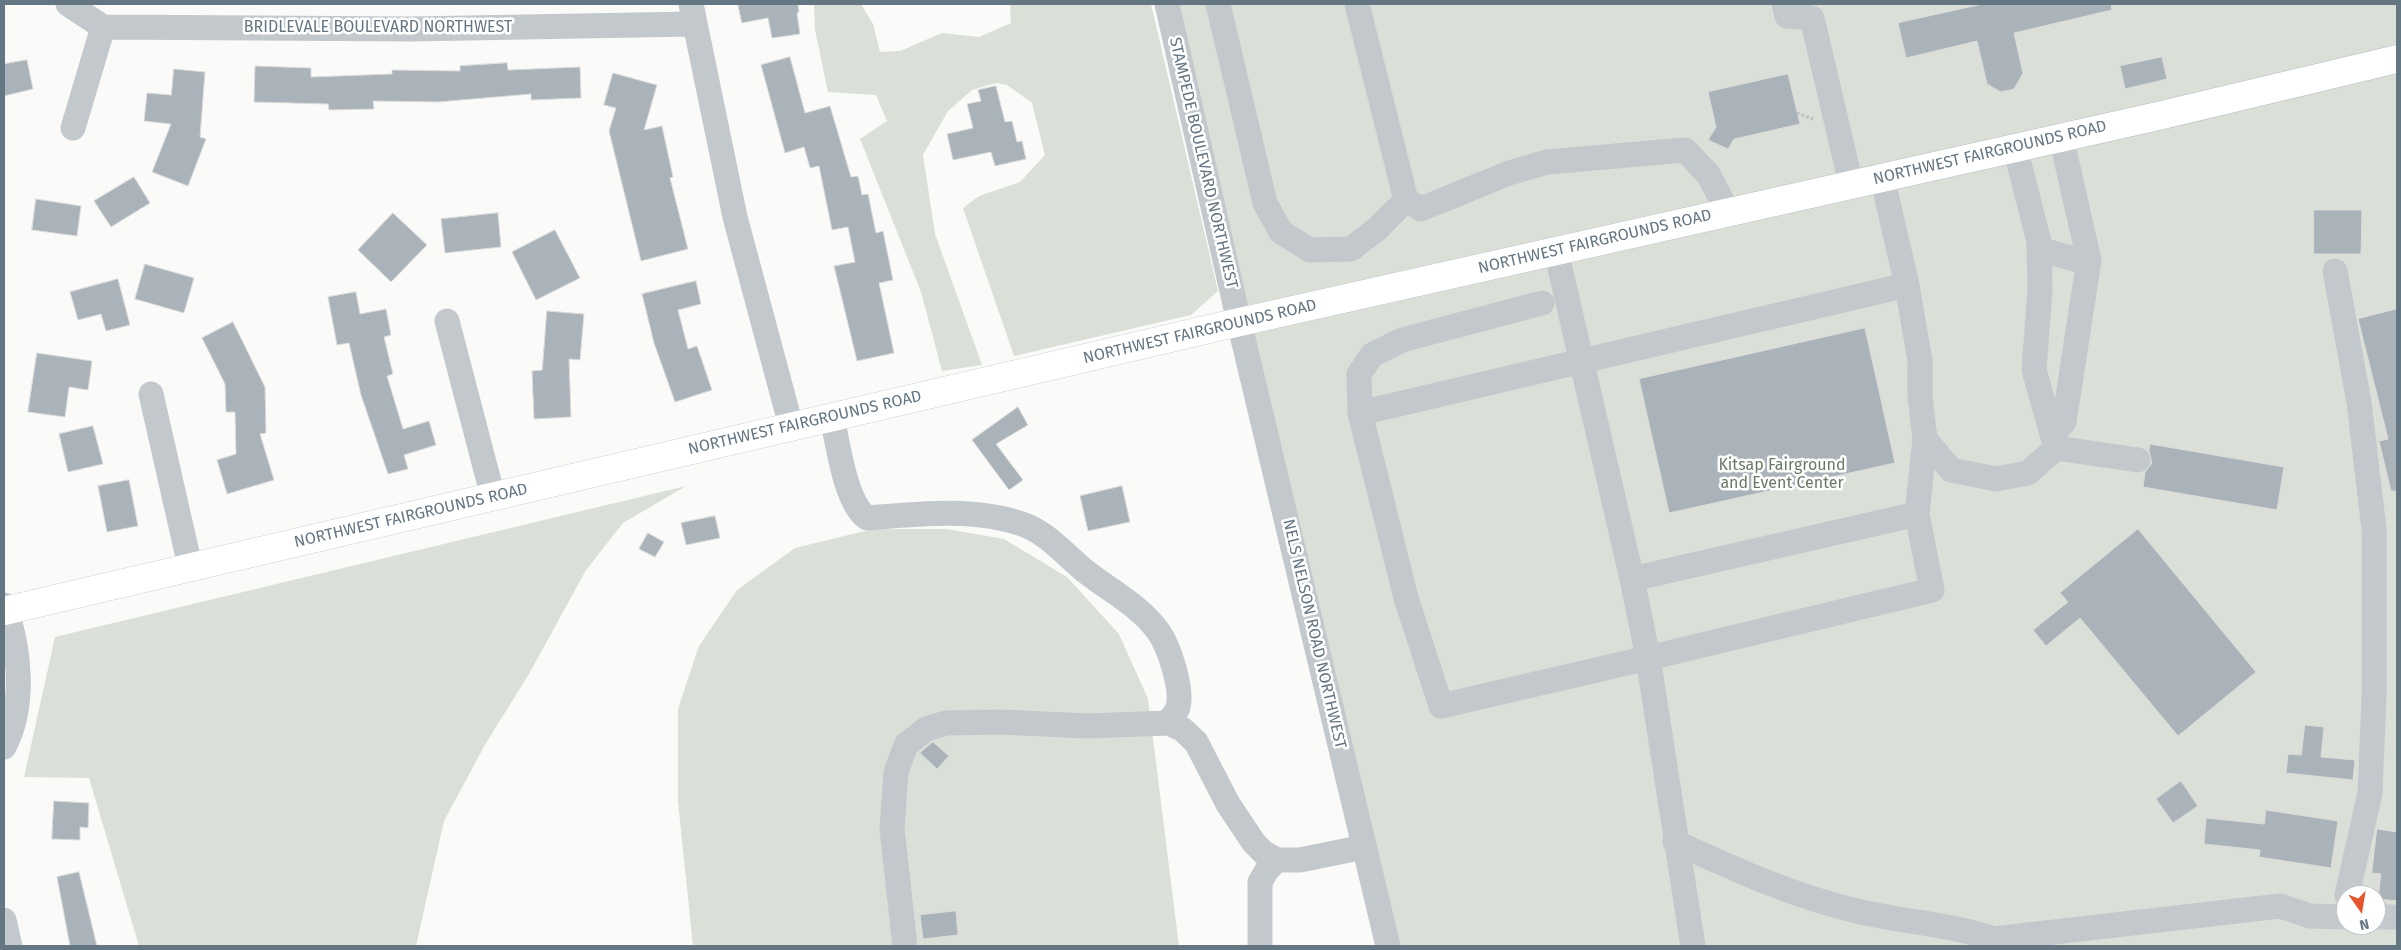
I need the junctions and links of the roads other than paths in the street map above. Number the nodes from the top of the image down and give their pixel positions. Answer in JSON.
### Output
{"nodes":[{"id":1,"x":68,"y":4,"type":"edge"},
{"id":2,"x":1167,"y":4,"type":"edge"},
{"id":3,"x":1218,"y":4,"type":"edge"},
{"id":4,"x":1357,"y":4,"type":"edge"},
{"id":5,"x":1784,"y":4,"type":"edge"},
{"id":6,"x":693,"y":14,"type":"edge"},
{"id":7,"x":103,"y":27,"type":"junction"},
{"id":8,"x":2397,"y":59,"type":"edge"},
{"id":9,"x":73,"y":128,"type":"dead end"},
{"id":10,"x":2061,"y":137,"type":"junction"},
{"id":11,"x":2015,"y":148,"type":"junction"},
{"id":12,"x":1882,"y":178,"type":"junction"},
{"id":13,"x":1851,"y":184,"type":"junction"},
{"id":14,"x":1406,"y":200,"type":"junction"},
{"id":15,"x":1728,"y":212,"type":"junction"},
{"id":16,"x":2039,"y":249,"type":"junction"},
{"id":17,"x":1556,"y":251,"type":"junction"},
{"id":18,"x":2088,"y":263,"type":"junction"},
{"id":19,"x":2335,"y":272,"type":"dead end"},
{"id":20,"x":1907,"y":285,"type":"junction"},
{"id":21,"x":1542,"y":303,"type":"dead end"},
{"id":22,"x":447,"y":321,"type":"dead end"},
{"id":23,"x":1239,"y":322,"type":"junction"},
{"id":24,"x":1582,"y":361,"type":"junction"},
{"id":25,"x":151,"y":394,"type":"dead end"},
{"id":26,"x":1360,"y":413,"type":"junction"},
{"id":27,"x":832,"y":417,"type":"junction"},
{"id":28,"x":791,"y":426,"type":"junction"},
{"id":29,"x":1925,"y":439,"type":"junction"},
{"id":30,"x":2054,"y":441,"type":"junction"},
{"id":31,"x":2138,"y":460,"type":"dead end"},
{"id":32,"x":493,"y":497,"type":"junction"},
{"id":33,"x":1917,"y":514,"type":"junction"},
{"id":34,"x":190,"y":566,"type":"junction"},
{"id":35,"x":1632,"y":579,"type":"junction"},
{"id":36,"x":4,"y":609,"type":"edge"},
{"id":37,"x":1648,"y":658,"type":"junction"},
{"id":38,"x":1168,"y":723,"type":"junction"},
{"id":39,"x":4,"y":747,"type":"edge"},
{"id":40,"x":1675,"y":842,"type":"junction"},
{"id":41,"x":1364,"y":847,"type":"junction"},
{"id":42,"x":1277,"y":860,"type":"junction"},
{"id":43,"x":2350,"y":885,"type":"edge"},
{"id":44,"x":2336,"y":909,"type":"edge"},
{"id":45,"x":4,"y":920,"type":"edge"},
{"id":46,"x":2003,"y":942,"type":"edge"},
{"id":47,"x":10,"y":946,"type":"edge"},
{"id":48,"x":905,"y":946,"type":"edge"},
{"id":49,"x":1260,"y":946,"type":"edge"},
{"id":50,"x":1388,"y":946,"type":"edge"},
{"id":51,"x":1693,"y":946,"type":"edge"}],
"edges":[{"from":1,"to":7,"type":"street"},
{"from":2,"to":23,"type":"street","name":"STAMPEDE BOULEVARD NORTHWEST"},
{"from":3,"to":14,"type":"street"},
{"from":4,"to":14,"type":"street"},
{"from":5,"to":13,"type":"street"},
{"from":6,"to":7,"type":"street","name":"BRIDLEVALE BOULEVARD NORTHWEST"},
{"from":6,"to":28,"type":"street","name":"BRIDLEVALE BOULEVARD NORTHWEST"},
{"from":7,"to":9,"type":"street"},
{"from":8,"to":10,"type":"main road","name":"NORTHWEST FAIRGROUNDS ROAD"},
{"from":10,"to":11,"type":"main road","name":"NORTHWEST FAIRGROUNDS ROAD"},
{"from":10,"to":18,"type":"street"},
{"from":11,"to":12,"type":"main road","name":"NORTHWEST FAIRGROUNDS ROAD"},
{"from":11,"to":16,"type":"street"},
{"from":12,"to":13,"type":"main road","name":"NORTHWEST FAIRGROUNDS ROAD"},
{"from":12,"to":20,"type":"street"},
{"from":13,"to":15,"type":"main road","name":"NORTHWEST FAIRGROUNDS ROAD"},
{"from":14,"to":15,"type":"street"},
{"from":15,"to":17,"type":"main road","name":"NORTHWEST FAIRGROUNDS ROAD"},
{"from":16,"to":18,"type":"street"},
{"from":16,"to":30,"type":"street"},
{"from":17,"to":23,"type":"main road","name":"NORTHWEST FAIRGROUNDS ROAD"},
{"from":17,"to":24,"type":"street"},
{"from":18,"to":30,"type":"street"},
{"from":19,"to":43,"type":"street"},
{"from":20,"to":24,"type":"street"},
{"from":20,"to":29,"type":"street"},
{"from":21,"to":26,"type":"street"},
{"from":22,"to":32,"type":"street"},
{"from":23,"to":27,"type":"main road","name":"NORTHWEST FAIRGROUNDS ROAD"},
{"from":23,"to":41,"type":"street","name":"NELS NELSON ROAD NORTHWEST"},
{"from":24,"to":26,"type":"street"},
{"from":24,"to":35,"type":"street"},
{"from":25,"to":34,"type":"street"},
{"from":26,"to":37,"type":"street"},
{"from":27,"to":28,"type":"main road","name":"NORTHWEST FAIRGROUNDS ROAD"},
{"from":27,"to":38,"type":"street"},
{"from":28,"to":32,"type":"main road","name":"NORTHWEST FAIRGROUNDS ROAD"},
{"from":29,"to":30,"type":"street"},
{"from":29,"to":33,"type":"street"},
{"from":30,"to":31,"type":"street"},
{"from":32,"to":34,"type":"main road","name":"NORTHWEST FAIRGROUNDS ROAD"},
{"from":33,"to":35,"type":"street"},
{"from":33,"to":37,"type":"street"},
{"from":34,"to":36,"type":"main road","name":"NORTHWEST FAIRGROUNDS ROAD"},
{"from":35,"to":37,"type":"street"},
{"from":36,"to":39,"type":"street"},
{"from":37,"to":40,"type":"street"},
{"from":38,"to":42,"type":"street"},
{"from":38,"to":48,"type":"street"},
{"from":40,"to":46,"type":"street"},
{"from":40,"to":51,"type":"street"},
{"from":41,"to":42,"type":"street"},
{"from":41,"to":50,"type":"street","name":"NELS NELSON ROAD NORTHWEST"},
{"from":42,"to":49,"type":"street"},
{"from":44,"to":46,"type":"street"},
{"from":45,"to":47,"type":"street"}]}
